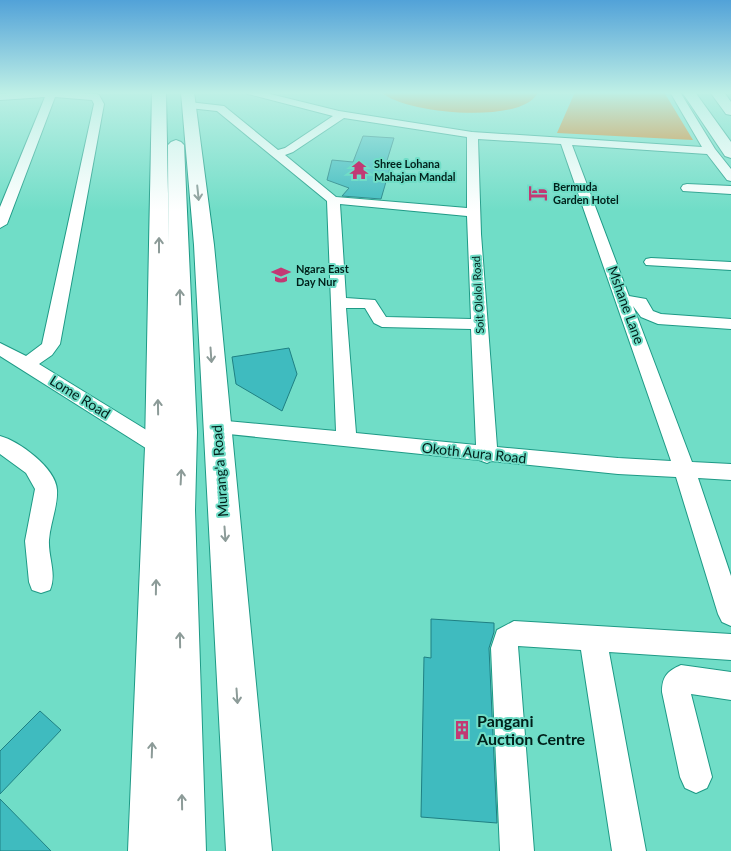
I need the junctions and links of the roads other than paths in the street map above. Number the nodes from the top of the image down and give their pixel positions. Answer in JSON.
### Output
{"nodes":[{"id":1,"x":38,"y":132,"type":"edge"},
{"id":2,"x":94,"y":132,"type":"edge"},
{"id":3,"x":159,"y":132,"type":"edge"},
{"id":4,"x":181,"y":132,"type":"edge"},
{"id":5,"x":188,"y":132,"type":"edge"},
{"id":6,"x":249,"y":132,"type":"edge"},
{"id":7,"x":318,"y":132,"type":"edge"},
{"id":8,"x":450,"y":132,"type":"edge"},
{"id":9,"x":699,"y":132,"type":"edge"},
{"id":10,"x":716,"y":132,"type":"edge"},
{"id":11,"x":472,"y":135,"type":"junction"},
{"id":12,"x":566,"y":143,"type":"junction"},
{"id":13,"x":710,"y":151,"type":"junction"},
{"id":14,"x":731,"y":153,"type":"edge"},
{"id":15,"x":277,"y":154,"type":"junction"},
{"id":16,"x":731,"y":177,"type":"edge"},
{"id":17,"x":686,"y":188,"type":"dead end"},
{"id":18,"x":731,"y":190,"type":"edge"},
{"id":19,"x":334,"y":201,"type":"junction"},
{"id":20,"x":474,"y":213,"type":"junction"},
{"id":21,"x":1,"y":219,"type":"edge"},
{"id":22,"x":651,"y":262,"type":"dead end"},
{"id":23,"x":731,"y":266,"type":"edge"},
{"id":24,"x":624,"y":300,"type":"junction"},
{"id":25,"x":338,"y":303,"type":"junction"},
{"id":26,"x":480,"y":324,"type":"junction"},
{"id":27,"x":731,"y":324,"type":"edge"},
{"id":28,"x":0,"y":348,"type":"edge"},
{"id":29,"x":27,"y":364,"type":"junction"},
{"id":30,"x":216,"y":427,"type":"junction"},
{"id":31,"x":346,"y":438,"type":"junction"},
{"id":32,"x":0,"y":443,"type":"edge"},
{"id":33,"x":159,"y":448,"type":"junction"},
{"id":34,"x":487,"y":455,"type":"junction"},
{"id":35,"x":684,"y":468,"type":"junction"},
{"id":36,"x":731,"y":472,"type":"edge"},
{"id":37,"x":722,"y":558,"type":"edge"},
{"id":38,"x":41,"y":582,"type":"dead end"},
{"id":39,"x":731,"y":614,"type":"edge"},
{"id":40,"x":593,"y":639,"type":"junction"},
{"id":41,"x":731,"y":648,"type":"edge"},
{"id":42,"x":731,"y":686,"type":"edge"},
{"id":43,"x":696,"y":777,"type":"dead end"},
{"id":44,"x":151,"y":851,"type":"edge"},
{"id":45,"x":183,"y":851,"type":"edge"},
{"id":46,"x":249,"y":851,"type":"edge"},
{"id":47,"x":517,"y":851,"type":"edge"},
{"id":48,"x":629,"y":851,"type":"edge"}],
"edges":[{"from":1,"to":21,"type":"street"},
{"from":2,"to":29,"type":"street"},
{"from":33,"to":3,"type":"main road","one_way":true},
{"from":45,"to":4,"type":"main road","one_way":true},
{"from":5,"to":30,"type":"main road","name":"Murang'a Road","one_way":true},
{"from":6,"to":15,"type":"street"},
{"from":7,"to":15,"type":"street"},
{"from":8,"to":11,"type":"street"},
{"from":9,"to":13,"type":"street"},
{"from":10,"to":14,"type":"main road"},
{"from":11,"to":12,"type":"street"},
{"from":11,"to":20,"type":"street","name":"Soit Ololol Road"},
{"from":12,"to":13,"type":"street"},
{"from":12,"to":24,"type":"street","name":"Mshane Lane"},
{"from":13,"to":16,"type":"street"},
{"from":15,"to":19,"type":"street"},
{"from":17,"to":18,"type":"street"},
{"from":19,"to":20,"type":"street"},
{"from":19,"to":25,"type":"street"},
{"from":20,"to":26,"type":"street","name":"Soit Ololol Road"},
{"from":22,"to":23,"type":"street"},
{"from":24,"to":27,"type":"street"},
{"from":24,"to":35,"type":"street","name":"Mshane Lane"},
{"from":25,"to":26,"type":"street"},
{"from":25,"to":31,"type":"street"},
{"from":26,"to":34,"type":"street","name":"Soit Ololol Road"},
{"from":28,"to":29,"type":"street","name":"Lome Road"},
{"from":29,"to":33,"type":"street","name":"Lome Road"},
{"from":30,"to":31,"type":"street","name":"Okoth Aura Road"},
{"from":30,"to":46,"type":"main road","name":"Murang'a Road","one_way":true},
{"from":31,"to":34,"type":"street","name":"Okoth Aura Road"},
{"from":32,"to":38,"type":"street"},
{"from":44,"to":33,"type":"main road","one_way":true},
{"from":34,"to":35,"type":"street","name":"Okoth Aura Road"},
{"from":35,"to":36,"type":"street","name":"Okoth Aura Road"},
{"from":35,"to":37,"type":"street","name":"Mshane Lane"},
{"from":37,"to":39,"type":"street","name":"Mshane Lane"},
{"from":40,"to":41,"type":"street"},
{"from":40,"to":47,"type":"street"},
{"from":40,"to":48,"type":"street"},
{"from":42,"to":43,"type":"street"}]}
